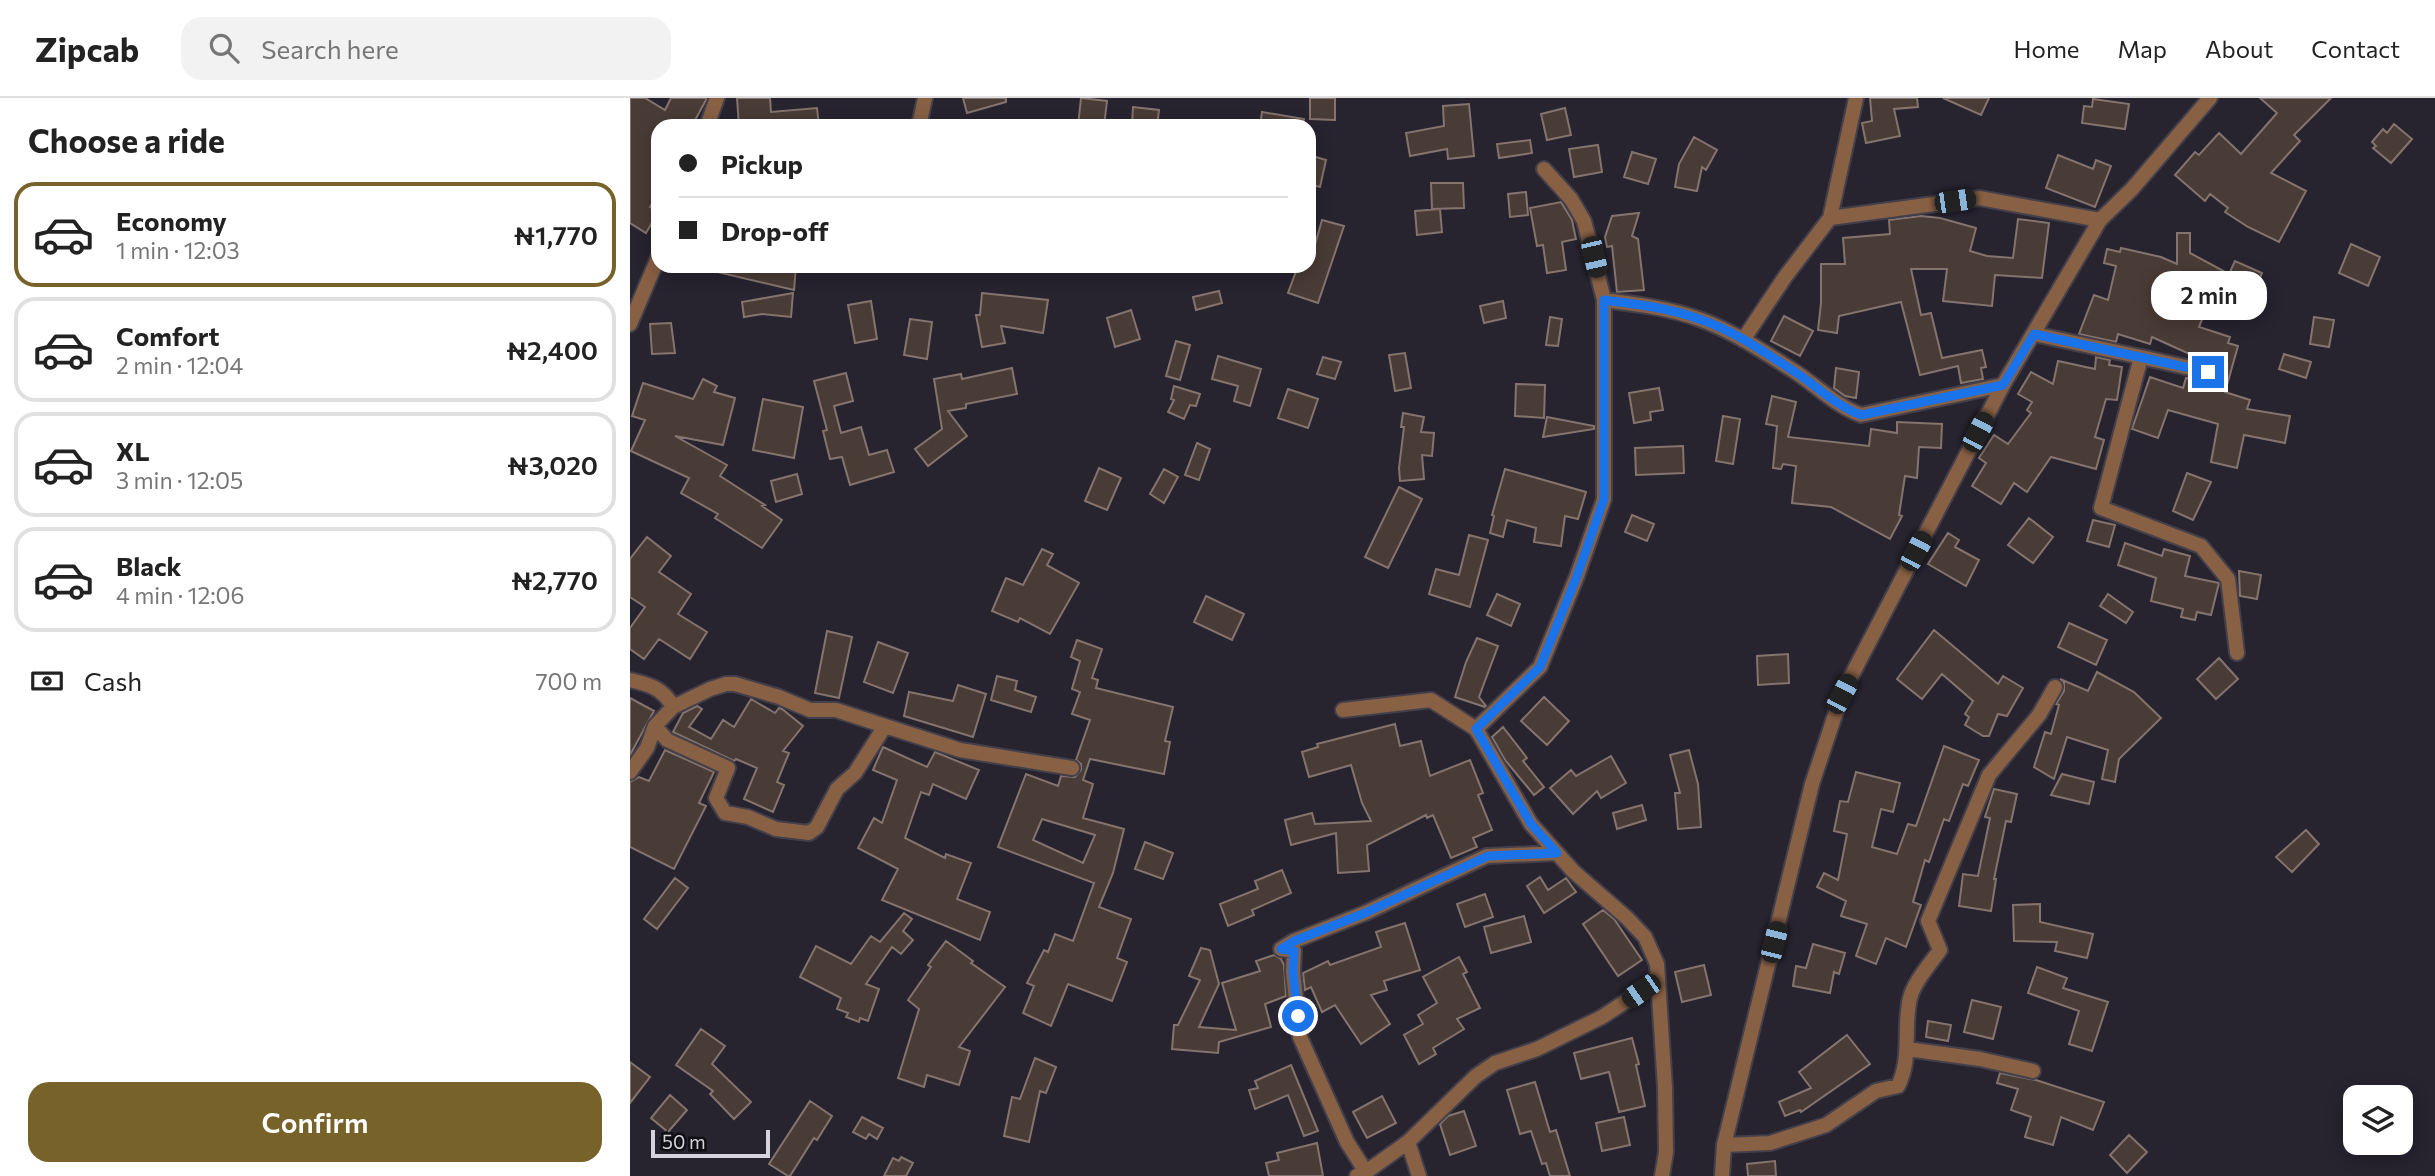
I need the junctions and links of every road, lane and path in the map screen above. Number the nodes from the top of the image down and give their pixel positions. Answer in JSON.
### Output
{"nodes":[{"id":1,"x":717,"y":98,"type":"edge"},
{"id":2,"x":925,"y":98,"type":"edge"},
{"id":3,"x":1856,"y":98,"type":"edge"},
{"id":4,"x":2210,"y":98,"type":"edge"},
{"id":5,"x":710,"y":119,"type":"edge"},
{"id":6,"x":920,"y":119,"type":"edge"},
{"id":7,"x":1544,"y":169,"type":"dead end"},
{"id":8,"x":1830,"y":218,"type":"junction"},
{"id":9,"x":2100,"y":220,"type":"junction"},
{"id":10,"x":652,"y":273,"type":"edge"},
{"id":11,"x":1604,"y":300,"type":"junction"},
{"id":12,"x":630,"y":324,"type":"edge"},
{"id":13,"x":2034,"y":334,"type":"junction"},
{"id":14,"x":1743,"y":340,"type":"junction"},
{"id":15,"x":2141,"y":357,"type":"junction"},
{"id":16,"x":2208,"y":372,"type":"dead end"},
{"id":17,"x":2003,"y":385,"type":"junction"},
{"id":18,"x":2237,"y":653,"type":"dead end"},
{"id":19,"x":630,"y":680,"type":"edge"},
{"id":20,"x":2055,"y":687,"type":"dead end"},
{"id":21,"x":673,"y":707,"type":"junction"},
{"id":22,"x":1343,"y":710,"type":"dead end"},
{"id":23,"x":655,"y":726,"type":"junction"},
{"id":24,"x":885,"y":726,"type":"junction"},
{"id":25,"x":1476,"y":729,"type":"junction"},
{"id":26,"x":1072,"y":768,"type":"dead end"},
{"id":27,"x":630,"y":772,"type":"edge"},
{"id":28,"x":1557,"y":853,"type":"junction"},
{"id":29,"x":1658,"y":980,"type":"junction"},
{"id":30,"x":1907,"y":1049,"type":"junction"},
{"id":31,"x":2033,"y":1071,"type":"dead end"},
{"id":32,"x":1408,"y":1142,"type":"junction"},
{"id":33,"x":1724,"y":1145,"type":"junction"},
{"id":34,"x":1362,"y":1174,"type":"edge"},
{"id":35,"x":1419,"y":1176,"type":"edge"},
{"id":36,"x":1662,"y":1176,"type":"edge"},
{"id":37,"x":1722,"y":1176,"type":"edge"}],
"edges":[{"from":1,"to":5,"type":"street"},
{"from":2,"to":6,"type":"street"},
{"from":3,"to":8,"type":"street"},
{"from":4,"to":9,"type":"street"},
{"from":7,"to":11,"type":"street"},
{"from":8,"to":9,"type":"street"},
{"from":8,"to":14,"type":"street"},
{"from":9,"to":13,"type":"street"},
{"from":10,"to":12,"type":"street"},
{"from":11,"to":14,"type":"street"},
{"from":11,"to":25,"type":"street"},
{"from":13,"to":15,"type":"street"},
{"from":13,"to":17,"type":"street"},
{"from":14,"to":17,"type":"street"},
{"from":15,"to":16,"type":"street"},
{"from":15,"to":18,"type":"street"},
{"from":17,"to":33,"type":"street"},
{"from":19,"to":21,"type":"street"},
{"from":20,"to":30,"type":"street"},
{"from":21,"to":23,"type":"street"},
{"from":21,"to":24,"type":"street"},
{"from":22,"to":25,"type":"street"},
{"from":23,"to":24,"type":"street"},
{"from":23,"to":27,"type":"street"},
{"from":24,"to":26,"type":"street"},
{"from":25,"to":28,"type":"street"},
{"from":28,"to":29,"type":"street"},
{"from":28,"to":34,"type":"street"},
{"from":29,"to":32,"type":"street"},
{"from":29,"to":36,"type":"street"},
{"from":30,"to":31,"type":"street"},
{"from":30,"to":33,"type":"street"},
{"from":32,"to":34,"type":"street"},
{"from":32,"to":35,"type":"street"},
{"from":33,"to":37,"type":"street"}]}
